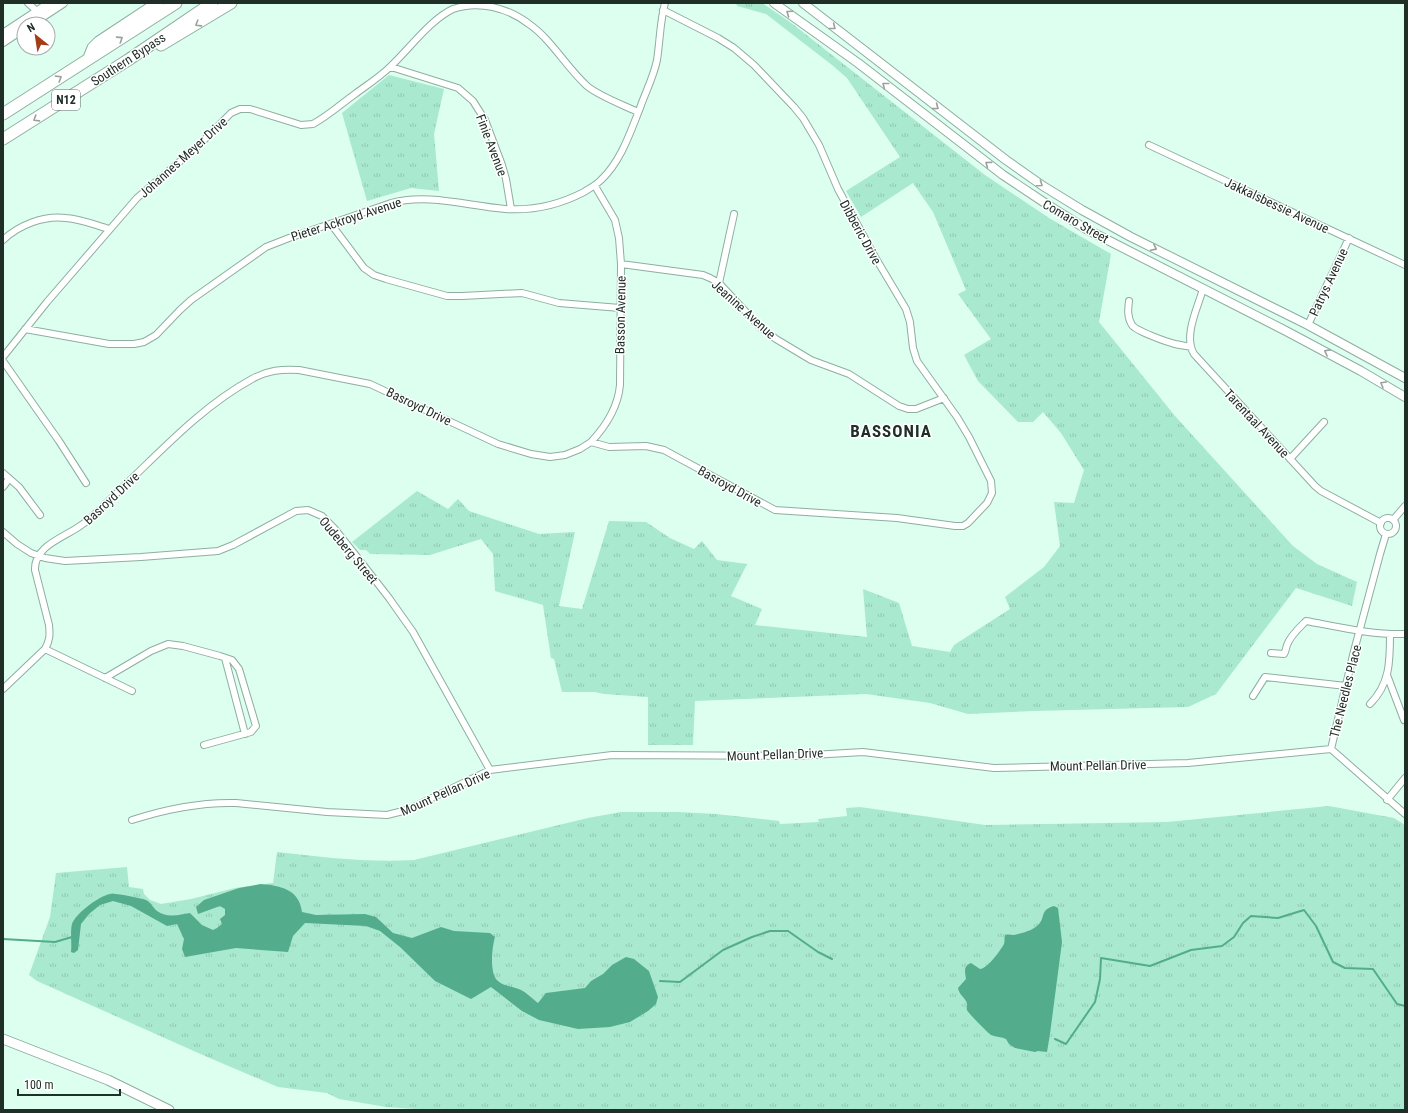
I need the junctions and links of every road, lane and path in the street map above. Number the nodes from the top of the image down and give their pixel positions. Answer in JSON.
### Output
{"nodes":[{"id":1,"x":28,"y":3,"type":"edge"},
{"id":2,"x":50,"y":3,"type":"edge"},
{"id":3,"x":63,"y":3,"type":"edge"},
{"id":4,"x":158,"y":3,"type":"edge"},
{"id":5,"x":176,"y":3,"type":"edge"},
{"id":6,"x":212,"y":3,"type":"edge"},
{"id":7,"x":231,"y":3,"type":"edge"},
{"id":8,"x":665,"y":3,"type":"edge"},
{"id":9,"x":774,"y":3,"type":"edge"},
{"id":10,"x":803,"y":3,"type":"edge"},
{"id":11,"x":663,"y":10,"type":"junction"},
{"id":12,"x":40,"y":14,"type":"junction"},
{"id":13,"x":16,"y":33,"type":"edge"},
{"id":14,"x":3,"y":34,"type":"edge"},
{"id":15,"x":3,"y":42,"type":"edge"},
{"id":16,"x":88,"y":60,"type":"junction"},
{"id":17,"x":128,"y":60,"type":"junction"},
{"id":18,"x":391,"y":67,"type":"junction"},
{"id":19,"x":638,"y":112,"type":"junction"},
{"id":20,"x":3,"y":114,"type":"edge"},
{"id":21,"x":3,"y":140,"type":"edge"},
{"id":22,"x":1149,"y":145,"type":"dead end"},
{"id":23,"x":595,"y":186,"type":"junction"},
{"id":24,"x":510,"y":209,"type":"junction"},
{"id":25,"x":734,"y":214,"type":"dead end"},
{"id":26,"x":331,"y":224,"type":"junction"},
{"id":27,"x":109,"y":229,"type":"junction"},
{"id":28,"x":1349,"y":238,"type":"junction"},
{"id":29,"x":3,"y":240,"type":"edge"},
{"id":30,"x":621,"y":264,"type":"junction"},
{"id":31,"x":1405,"y":265,"type":"edge"},
{"id":32,"x":719,"y":283,"type":"junction"},
{"id":33,"x":1203,"y":289,"type":"junction"},
{"id":34,"x":1129,"y":301,"type":"dead end"},
{"id":35,"x":620,"y":308,"type":"junction"},
{"id":36,"x":1308,"y":325,"type":"junction"},
{"id":37,"x":25,"y":329,"type":"junction"},
{"id":38,"x":1191,"y":347,"type":"junction"},
{"id":39,"x":3,"y":357,"type":"edge"},
{"id":40,"x":3,"y":361,"type":"edge"},
{"id":41,"x":1405,"y":378,"type":"edge"},
{"id":42,"x":1405,"y":397,"type":"edge"},
{"id":43,"x":944,"y":398,"type":"junction"},
{"id":44,"x":1324,"y":422,"type":"dead end"},
{"id":45,"x":591,"y":442,"type":"junction"},
{"id":46,"x":1290,"y":459,"type":"junction"},
{"id":47,"x":3,"y":473,"type":"edge"},
{"id":48,"x":9,"y":479,"type":"junction"},
{"id":49,"x":86,"y":483,"type":"dead end"},
{"id":50,"x":3,"y":487,"type":"edge"},
{"id":51,"x":987,"y":503,"type":"joint"},
{"id":52,"x":1405,"y":506,"type":"edge"},
{"id":53,"x":40,"y":516,"type":"dead end"},
{"id":54,"x":1393,"y":520,"type":"junction"},
{"id":55,"x":1380,"y":523,"type":"junction"},
{"id":56,"x":3,"y":532,"type":"edge"},
{"id":57,"x":1386,"y":534,"type":"junction"},
{"id":58,"x":38,"y":556,"type":"junction"},
{"id":59,"x":1359,"y":632,"type":"junction"},
{"id":60,"x":1405,"y":634,"type":"edge"},
{"id":61,"x":1390,"y":635,"type":"junction"},
{"id":62,"x":45,"y":648,"type":"junction"},
{"id":63,"x":1271,"y":653,"type":"dead end"},
{"id":64,"x":225,"y":658,"type":"junction"},
{"id":65,"x":1387,"y":675,"type":"junction"},
{"id":66,"x":105,"y":678,"type":"junction"},
{"id":67,"x":1346,"y":686,"type":"junction"},
{"id":68,"x":3,"y":689,"type":"edge"},
{"id":69,"x":132,"y":691,"type":"dead end"},
{"id":70,"x":1253,"y":696,"type":"dead end"},
{"id":71,"x":1370,"y":704,"type":"dead end"},
{"id":72,"x":1404,"y":720,"type":"dead end"},
{"id":73,"x":245,"y":734,"type":"junction"},
{"id":74,"x":204,"y":745,"type":"dead end"},
{"id":75,"x":1331,"y":749,"type":"junction"},
{"id":76,"x":490,"y":770,"type":"junction"},
{"id":77,"x":1405,"y":778,"type":"edge"},
{"id":78,"x":1388,"y":800,"type":"junction"},
{"id":79,"x":1405,"y":814,"type":"edge"},
{"id":80,"x":132,"y":820,"type":"dead end"},
{"id":81,"x":3,"y":1039,"type":"edge"},
{"id":82,"x":169,"y":1110,"type":"edge"}],
"edges":[{"from":1,"to":12,"type":"street"},
{"from":2,"to":12,"type":"street"},
{"from":3,"to":12,"type":"street"},
{"from":4,"to":16,"type":"highway"},
{"from":16,"to":5,"type":"highway","name":"Southern Bypass","number":"N12","one_way":true},
{"from":6,"to":17,"type":"highway","name":"Southern Bypass","number":"N12"},
{"from":7,"to":17,"type":"highway","one_way":true},
{"from":8,"to":11,"type":"street","name":"Pieter Ackroyd Avenue"},
{"from":33,"to":9,"type":"street","name":"Comaro Street","one_way":true},
{"from":10,"to":36,"type":"street","name":"Comaro Street","one_way":true},
{"from":11,"to":19,"type":"street","name":"Pieter Ackroyd Avenue"},
{"from":11,"to":43,"type":"street","name":"Dibberic Drive"},
{"from":12,"to":14,"type":"street"},
{"from":13,"to":15,"type":"street"},
{"from":20,"to":16,"type":"highway","name":"Southern Bypass","number":"N12","one_way":true},
{"from":17,"to":21,"type":"highway","name":"Southern Bypass","number":"N12","one_way":true},
{"from":18,"to":19,"type":"street","name":"Johannes Meyer Drive"},
{"from":18,"to":24,"type":"street","name":"Finie Avenue"},
{"from":18,"to":27,"type":"street","name":"Johannes Meyer Drive"},
{"from":19,"to":23,"type":"street","name":"Pieter Ackroyd Avenue"},
{"from":22,"to":28,"type":"street","name":"Jakkalsbessie Avenue"},
{"from":23,"to":24,"type":"street","name":"Pieter Ackroyd Avenue"},
{"from":23,"to":30,"type":"street","name":"Basson Avenue"},
{"from":24,"to":26,"type":"street","name":"Pieter Ackroyd Avenue"},
{"from":25,"to":32,"type":"street"},
{"from":26,"to":35,"type":"street"},
{"from":26,"to":37,"type":"street","name":"Pieter Ackroyd Avenue"},
{"from":27,"to":29,"type":"street"},
{"from":27,"to":37,"type":"street","name":"Johannes Meyer Drive"},
{"from":28,"to":31,"type":"street","name":"Jakkalsbessie Avenue"},
{"from":28,"to":36,"type":"street","name":"Patrys Avenue"},
{"from":30,"to":32,"type":"street","name":"Jeanine Avenue"},
{"from":30,"to":35,"type":"street","name":"Basson Avenue"},
{"from":32,"to":43,"type":"street","name":"Jeanine Avenue"},
{"from":33,"to":38,"type":"street"},
{"from":42,"to":33,"type":"street","name":"Comaro Street","one_way":true},
{"from":34,"to":38,"type":"street"},
{"from":35,"to":45,"type":"street","name":"Basson Avenue"},
{"from":36,"to":41,"type":"street","name":"Comaro Street"},
{"from":37,"to":39,"type":"street","name":"Johannes Meyer Drive"},
{"from":38,"to":46,"type":"street","name":"Tarentaal Avenue"},
{"from":40,"to":49,"type":"street"},
{"from":43,"to":51,"type":"street","name":"Dibberic Drive"},
{"from":44,"to":46,"type":"street"},
{"from":45,"to":51,"type":"street","name":"Basroyd Drive"},
{"from":45,"to":58,"type":"street","name":"Basroyd Drive"},
{"from":46,"to":55,"type":"street","name":"Tarentaal Avenue"},
{"from":47,"to":48,"type":"street"},
{"from":48,"to":50,"type":"street"},
{"from":48,"to":53,"type":"street"},
{"from":52,"to":54,"type":"street"},
{"from":54,"to":55,"type":"street"},
{"from":54,"to":57,"type":"street"},
{"from":55,"to":57,"type":"street"},
{"from":56,"to":58,"type":"street","name":"Oudeberg Street"},
{"from":57,"to":59,"type":"street","name":"The Needles Place"},
{"from":58,"to":62,"type":"street"},
{"from":58,"to":76,"type":"street","name":"Oudeberg Street"},
{"from":59,"to":61,"type":"street"},
{"from":59,"to":63,"type":"street"},
{"from":59,"to":67,"type":"street","name":"The Needles Place"},
{"from":60,"to":61,"type":"street"},
{"from":61,"to":65,"type":"street"},
{"from":62,"to":66,"type":"street"},
{"from":62,"to":68,"type":"street"},
{"from":64,"to":66,"type":"street"},
{"from":64,"to":73,"type":"street"},
{"from":64,"to":73,"type":"street"},
{"from":65,"to":71,"type":"street"},
{"from":65,"to":72,"type":"street"},
{"from":66,"to":69,"type":"street"},
{"from":67,"to":70,"type":"street"},
{"from":67,"to":75,"type":"street","name":"The Needles Place"},
{"from":73,"to":74,"type":"street"},
{"from":75,"to":76,"type":"street","name":"Mount Pellan Drive"},
{"from":75,"to":78,"type":"street"},
{"from":76,"to":80,"type":"street","name":"Mount Pellan Drive"},
{"from":77,"to":78,"type":"street"},
{"from":78,"to":79,"type":"street"},
{"from":81,"to":82,"type":"main road"}]}
